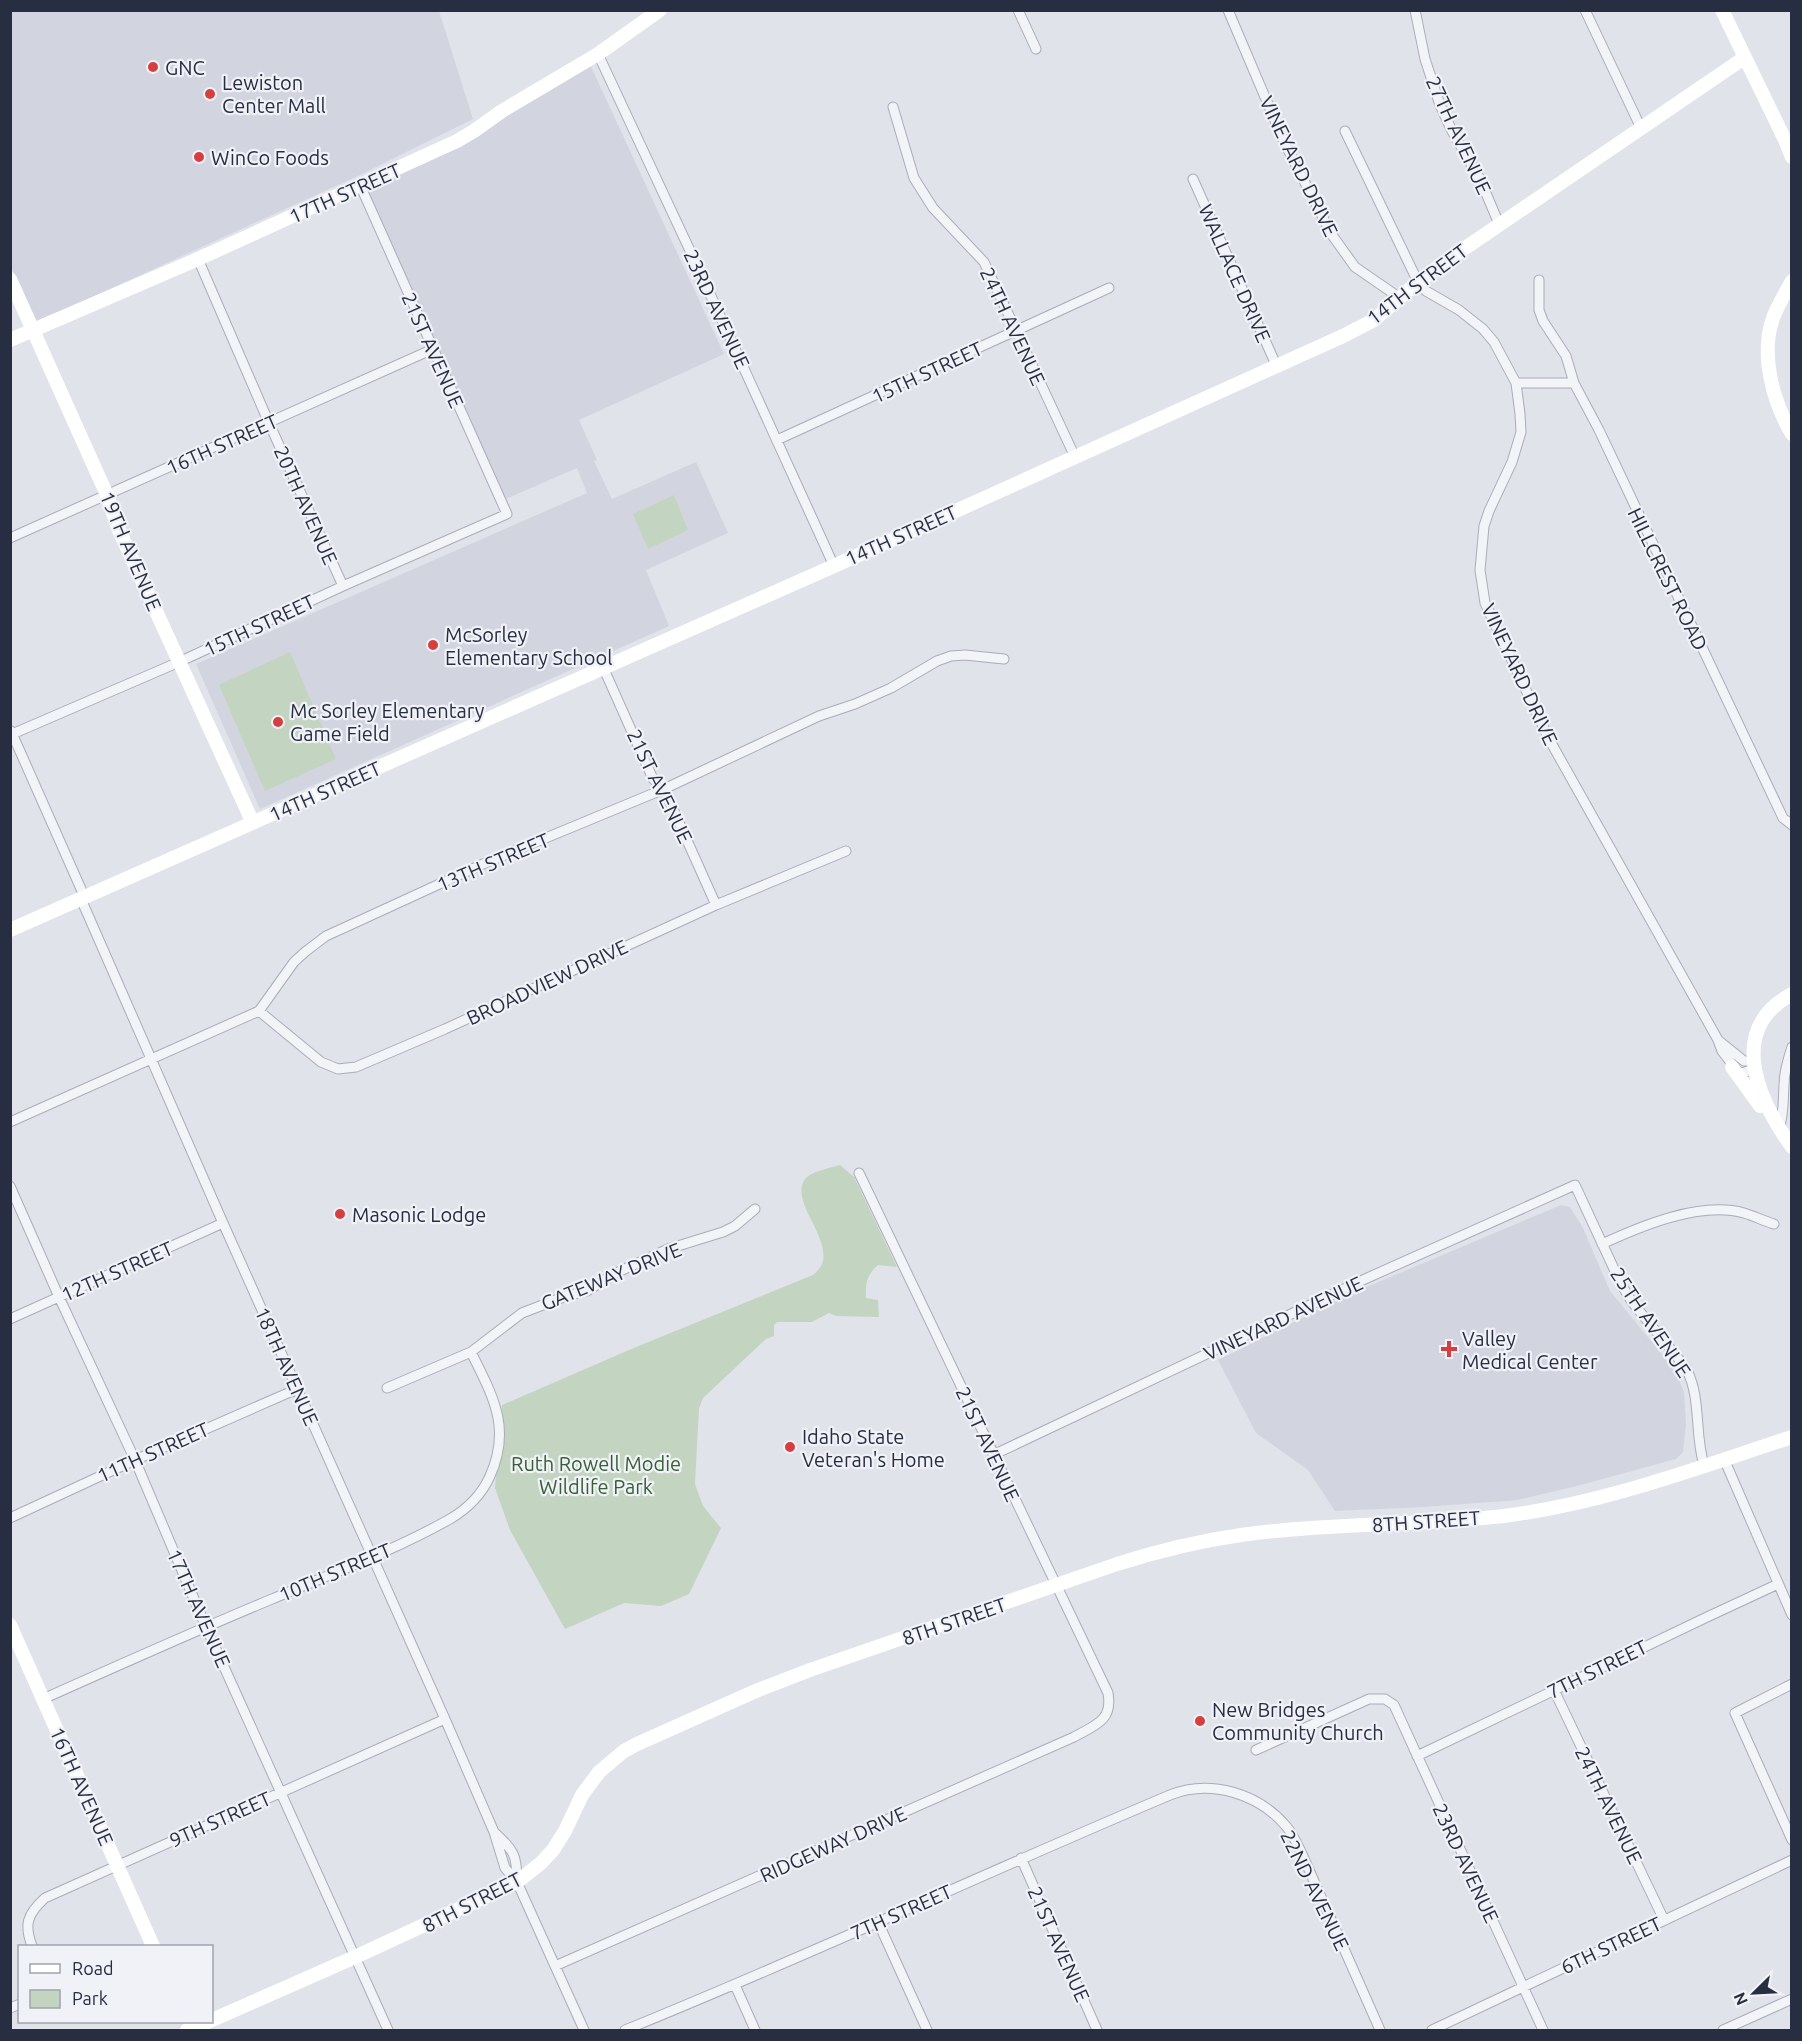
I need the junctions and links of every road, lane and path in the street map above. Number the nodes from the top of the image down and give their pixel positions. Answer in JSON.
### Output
{"nodes":[{"id":1,"x":660,"y":10,"type":"edge"},
{"id":2,"x":1018,"y":10,"type":"edge"},
{"id":3,"x":1228,"y":10,"type":"edge"},
{"id":4,"x":1414,"y":10,"type":"edge"},
{"id":5,"x":1585,"y":10,"type":"edge"},
{"id":6,"x":1722,"y":10,"type":"edge"},
{"id":7,"x":1036,"y":49,"type":"dead end"},
{"id":8,"x":598,"y":54,"type":"junction"},
{"id":9,"x":1744,"y":58,"type":"junction"},
{"id":10,"x":893,"y":107,"type":"dead end"},
{"id":11,"x":1641,"y":128,"type":"junction"},
{"id":12,"x":1345,"y":131,"type":"dead end"},
{"id":13,"x":1788,"y":139,"type":"edge"},
{"id":14,"x":1791,"y":157,"type":"edge"},
{"id":15,"x":1193,"y":179,"type":"dead end"},
{"id":16,"x":360,"y":186,"type":"junction"},
{"id":17,"x":1499,"y":224,"type":"junction"},
{"id":18,"x":198,"y":259,"type":"junction"},
{"id":19,"x":10,"y":279,"type":"edge"},
{"id":20,"x":1539,"y":280,"type":"dead end"},
{"id":21,"x":1791,"y":281,"type":"edge"},
{"id":22,"x":1418,"y":282,"type":"junction"},
{"id":23,"x":1109,"y":288,"type":"dead end"},
{"id":24,"x":1400,"y":298,"type":"junction"},
{"id":25,"x":33,"y":330,"type":"junction"},
{"id":26,"x":1016,"y":331,"type":"junction"},
{"id":27,"x":10,"y":340,"type":"edge"},
{"id":28,"x":433,"y":349,"type":"junction"},
{"id":29,"x":1277,"y":367,"type":"junction"},
{"id":30,"x":1516,"y":383,"type":"junction"},
{"id":31,"x":1574,"y":383,"type":"junction"},
{"id":32,"x":269,"y":423,"type":"junction"},
{"id":33,"x":1791,"y":434,"type":"edge"},
{"id":34,"x":777,"y":440,"type":"junction"},
{"id":35,"x":1075,"y":457,"type":"junction"},
{"id":36,"x":107,"y":495,"type":"junction"},
{"id":37,"x":507,"y":514,"type":"joint"},
{"id":38,"x":10,"y":538,"type":"edge"},
{"id":39,"x":834,"y":566,"type":"junction"},
{"id":40,"x":343,"y":586,"type":"junction"},
{"id":41,"x":1004,"y":659,"type":"dead end"},
{"id":42,"x":179,"y":662,"type":"junction"},
{"id":43,"x":603,"y":667,"type":"junction"},
{"id":44,"x":11,"y":732,"type":"edge"},
{"id":45,"x":664,"y":789,"type":"junction"},
{"id":46,"x":253,"y":823,"type":"junction"},
{"id":47,"x":1791,"y":825,"type":"edge"},
{"id":48,"x":846,"y":851,"type":"dead end"},
{"id":49,"x":83,"y":899,"type":"junction"},
{"id":50,"x":716,"y":905,"type":"junction"},
{"id":51,"x":10,"y":930,"type":"edge"},
{"id":52,"x":1791,"y":994,"type":"edge"},
{"id":53,"x":259,"y":1011,"type":"junction"},
{"id":54,"x":1718,"y":1040,"type":"junction"},
{"id":55,"x":1791,"y":1047,"type":"edge"},
{"id":56,"x":152,"y":1058,"type":"junction"},
{"id":57,"x":1754,"y":1065,"type":"junction"},
{"id":58,"x":1732,"y":1067,"type":"junction"},
{"id":59,"x":10,"y":1122,"type":"edge"},
{"id":60,"x":1779,"y":1129,"type":"junction"},
{"id":61,"x":1791,"y":1147,"type":"edge"},
{"id":62,"x":859,"y":1173,"type":"dead end"},
{"id":63,"x":1575,"y":1185,"type":"joint"},
{"id":64,"x":10,"y":1186,"type":"edge"},
{"id":65,"x":755,"y":1209,"type":"dead end"},
{"id":66,"x":223,"y":1224,"type":"junction"},
{"id":67,"x":1774,"y":1224,"type":"dead end"},
{"id":68,"x":1602,"y":1244,"type":"junction"},
{"id":69,"x":59,"y":1297,"type":"junction"},
{"id":70,"x":10,"y":1319,"type":"edge"},
{"id":71,"x":471,"y":1352,"type":"junction"},
{"id":72,"x":387,"y":1388,"type":"dead end"},
{"id":73,"x":297,"y":1389,"type":"junction"},
{"id":74,"x":1791,"y":1437,"type":"edge"},
{"id":75,"x":993,"y":1455,"type":"junction"},
{"id":76,"x":1724,"y":1459,"type":"junction"},
{"id":77,"x":135,"y":1460,"type":"junction"},
{"id":78,"x":1704,"y":1465,"type":"junction"},
{"id":79,"x":10,"y":1518,"type":"edge"},
{"id":80,"x":373,"y":1556,"type":"junction"},
{"id":81,"x":1778,"y":1584,"type":"junction"},
{"id":82,"x":1056,"y":1586,"type":"junction"},
{"id":83,"x":1791,"y":1615,"type":"edge"},
{"id":84,"x":10,"y":1625,"type":"edge"},
{"id":85,"x":206,"y":1627,"type":"junction"},
{"id":86,"x":1791,"y":1684,"type":"edge"},
{"id":87,"x":1554,"y":1690,"type":"junction"},
{"id":88,"x":43,"y":1699,"type":"junction"},
{"id":89,"x":1106,"y":1715,"type":"joint"},
{"id":90,"x":445,"y":1719,"type":"junction"},
{"id":91,"x":1256,"y":1750,"type":"dead end"},
{"id":92,"x":1417,"y":1756,"type":"junction"},
{"id":93,"x":281,"y":1792,"type":"junction"},
{"id":94,"x":1176,"y":1792,"type":"joint"},
{"id":95,"x":1791,"y":1840,"type":"edge"},
{"id":96,"x":1021,"y":1858,"type":"junction"},
{"id":97,"x":1791,"y":1860,"type":"edge"},
{"id":98,"x":117,"y":1865,"type":"junction"},
{"id":99,"x":517,"y":1882,"type":"junction"},
{"id":100,"x":1664,"y":1920,"type":"junction"},
{"id":101,"x":878,"y":1922,"type":"junction"},
{"id":102,"x":31,"y":1945,"type":"edge"},
{"id":103,"x":152,"y":1945,"type":"edge"},
{"id":104,"x":355,"y":1957,"type":"junction"},
{"id":105,"x":555,"y":1966,"type":"junction"},
{"id":106,"x":735,"y":1985,"type":"junction"},
{"id":107,"x":1524,"y":1987,"type":"junction"},
{"id":108,"x":1791,"y":1999,"type":"edge"},
{"id":109,"x":213,"y":2020,"type":"edge"},
{"id":110,"x":204,"y":2023,"type":"edge"},
{"id":111,"x":188,"y":2028,"type":"edge"},
{"id":112,"x":388,"y":2031,"type":"edge"},
{"id":113,"x":584,"y":2031,"type":"edge"},
{"id":114,"x":625,"y":2031,"type":"edge"},
{"id":115,"x":755,"y":2031,"type":"edge"},
{"id":116,"x":927,"y":2031,"type":"edge"},
{"id":117,"x":1097,"y":2031,"type":"edge"},
{"id":118,"x":1380,"y":2031,"type":"edge"},
{"id":119,"x":1432,"y":2031,"type":"edge"},
{"id":120,"x":1543,"y":2031,"type":"edge"},
{"id":121,"x":1723,"y":2031,"type":"edge"}],
"edges":[{"from":1,"to":8,"type":"street","name":"17TH STREET"},
{"from":2,"to":7,"type":"street"},
{"from":3,"to":24,"type":"street","name":"VINEYARD DRIVE"},
{"from":4,"to":17,"type":"street","name":"27TH AVENUE"},
{"from":5,"to":11,"type":"street"},
{"from":6,"to":9,"type":"street"},
{"from":8,"to":16,"type":"street","name":"17TH STREET"},
{"from":8,"to":34,"type":"street","name":"23RD AVENUE"},
{"from":9,"to":11,"type":"street","name":"14TH STREET"},
{"from":9,"to":13,"type":"street"},
{"from":10,"to":26,"type":"street","name":"24TH AVENUE"},
{"from":11,"to":17,"type":"street","name":"14TH STREET"},
{"from":12,"to":22,"type":"street"},
{"from":13,"to":14,"type":"street"},
{"from":15,"to":29,"type":"street","name":"WALLACE DRIVE"},
{"from":16,"to":18,"type":"street","name":"17TH STREET"},
{"from":16,"to":28,"type":"street","name":"21ST AVENUE"},
{"from":17,"to":22,"type":"street","name":"14TH STREET"},
{"from":18,"to":25,"type":"street","name":"17TH STREET"},
{"from":18,"to":32,"type":"street","name":"20TH AVENUE"},
{"from":19,"to":25,"type":"street","name":"19TH AVENUE"},
{"from":20,"to":31,"type":"street"},
{"from":21,"to":33,"type":"street"},
{"from":22,"to":24,"type":"street","name":"14TH STREET"},
{"from":22,"to":30,"type":"street","name":"VINEYARD DRIVE"},
{"from":23,"to":26,"type":"street","name":"15TH STREET"},
{"from":24,"to":29,"type":"street","name":"14TH STREET"},
{"from":25,"to":27,"type":"street","name":"17TH STREET"},
{"from":25,"to":36,"type":"street","name":"19TH AVENUE"},
{"from":26,"to":34,"type":"street","name":"15TH STREET"},
{"from":26,"to":35,"type":"street","name":"24TH AVENUE"},
{"from":28,"to":32,"type":"street","name":"16TH STREET"},
{"from":28,"to":37,"type":"street","name":"21ST AVENUE"},
{"from":29,"to":35,"type":"street","name":"14TH STREET"},
{"from":30,"to":31,"type":"street"},
{"from":30,"to":54,"type":"street","name":"VINEYARD DRIVE"},
{"from":31,"to":47,"type":"street","name":"HILLCREST ROAD"},
{"from":32,"to":36,"type":"street","name":"16TH STREET"},
{"from":32,"to":40,"type":"street","name":"20TH AVENUE"},
{"from":34,"to":39,"type":"street","name":"23RD AVENUE"},
{"from":35,"to":39,"type":"street","name":"14TH STREET"},
{"from":36,"to":38,"type":"street","name":"16TH STREET"},
{"from":36,"to":42,"type":"street","name":"19TH AVENUE"},
{"from":37,"to":40,"type":"street","name":"15TH STREET"},
{"from":39,"to":43,"type":"street","name":"14TH STREET"},
{"from":40,"to":42,"type":"street","name":"15TH STREET"},
{"from":41,"to":45,"type":"street","name":"13TH STREET"},
{"from":42,"to":44,"type":"street","name":"15TH STREET"},
{"from":42,"to":46,"type":"street","name":"19TH AVENUE"},
{"from":43,"to":45,"type":"street","name":"21ST AVENUE"},
{"from":43,"to":46,"type":"street","name":"14TH STREET"},
{"from":44,"to":49,"type":"street","name":"18TH AVENUE"},
{"from":45,"to":50,"type":"street","name":"21ST AVENUE"},
{"from":45,"to":53,"type":"street","name":"13TH STREET"},
{"from":46,"to":49,"type":"street","name":"14TH STREET"},
{"from":48,"to":50,"type":"street","name":"BROADVIEW DRIVE"},
{"from":49,"to":51,"type":"street","name":"14TH STREET"},
{"from":49,"to":56,"type":"street","name":"18TH AVENUE"},
{"from":50,"to":53,"type":"street","name":"BROADVIEW DRIVE"},
{"from":52,"to":57,"type":"street"},
{"from":53,"to":56,"type":"street"},
{"from":54,"to":57,"type":"street","name":"VINEYARD DRIVE"},
{"from":54,"to":58,"type":"street","name":"VINEYARD DRIVE"},
{"from":55,"to":60,"type":"street"},
{"from":56,"to":59,"type":"street"},
{"from":56,"to":66,"type":"street","name":"18TH AVENUE"},
{"from":57,"to":58,"type":"street"},
{"from":57,"to":60,"type":"street"},
{"from":58,"to":60,"type":"street"},
{"from":60,"to":61,"type":"street"},
{"from":62,"to":75,"type":"street","name":"21ST AVENUE"},
{"from":63,"to":68,"type":"street","name":"25TH AVENUE"},
{"from":63,"to":75,"type":"street","name":"VINEYARD AVENUE"},
{"from":64,"to":69,"type":"street","name":"17TH AVENUE"},
{"from":65,"to":71,"type":"street","name":"GATEWAY DRIVE"},
{"from":66,"to":69,"type":"street","name":"12TH STREET"},
{"from":66,"to":73,"type":"street","name":"18TH AVENUE"},
{"from":67,"to":68,"type":"street"},
{"from":68,"to":78,"type":"street","name":"25TH AVENUE"},
{"from":69,"to":70,"type":"street","name":"12TH STREET"},
{"from":69,"to":77,"type":"street","name":"17TH AVENUE"},
{"from":71,"to":72,"type":"street","name":"GATEWAY DRIVE"},
{"from":71,"to":80,"type":"street","name":"10TH STREET"},
{"from":73,"to":77,"type":"street","name":"11TH STREET"},
{"from":73,"to":80,"type":"street","name":"18TH AVENUE"},
{"from":74,"to":76,"type":"street","name":"8TH STREET"},
{"from":75,"to":82,"type":"street","name":"21ST AVENUE"},
{"from":76,"to":78,"type":"street","name":"8TH STREET"},
{"from":76,"to":81,"type":"street"},
{"from":77,"to":79,"type":"street","name":"11TH STREET"},
{"from":77,"to":85,"type":"street","name":"17TH AVENUE"},
{"from":78,"to":82,"type":"street","name":"8TH STREET"},
{"from":80,"to":85,"type":"street","name":"10TH STREET"},
{"from":80,"to":90,"type":"street","name":"18TH AVENUE"},
{"from":81,"to":83,"type":"street"},
{"from":81,"to":87,"type":"street","name":"7TH STREET"},
{"from":82,"to":89,"type":"street","name":"21ST AVENUE"},
{"from":82,"to":99,"type":"street","name":"8TH STREET"},
{"from":84,"to":88,"type":"street","name":"16TH AVENUE"},
{"from":85,"to":88,"type":"street","name":"10TH STREET"},
{"from":85,"to":93,"type":"street","name":"17TH AVENUE"},
{"from":86,"to":95,"type":"street"},
{"from":87,"to":92,"type":"street","name":"7TH STREET"},
{"from":87,"to":100,"type":"street","name":"24TH AVENUE"},
{"from":88,"to":98,"type":"street","name":"16TH AVENUE"},
{"from":89,"to":105,"type":"street","name":"RIDGEWAY DRIVE"},
{"from":90,"to":93,"type":"street","name":"9TH STREET"},
{"from":90,"to":99,"type":"street","name":"18TH AVENUE"},
{"from":91,"to":92,"type":"street","name":"23RD AVENUE"},
{"from":92,"to":107,"type":"street","name":"23RD AVENUE"},
{"from":93,"to":98,"type":"street","name":"9TH STREET"},
{"from":93,"to":104,"type":"street","name":"17TH AVENUE"},
{"from":94,"to":96,"type":"street","name":"7TH STREET"},
{"from":94,"to":118,"type":"street","name":"22ND AVENUE"},
{"from":96,"to":101,"type":"street","name":"7TH STREET"},
{"from":96,"to":117,"type":"street","name":"21ST AVENUE"},
{"from":97,"to":100,"type":"street","name":"6TH STREET"},
{"from":98,"to":102,"type":"street","name":"9TH STREET"},
{"from":98,"to":103,"type":"street","name":"16TH AVENUE"},
{"from":99,"to":104,"type":"street","name":"8TH STREET"},
{"from":99,"to":105,"type":"street","name":"18TH AVENUE"},
{"from":100,"to":107,"type":"street","name":"6TH STREET"},
{"from":101,"to":106,"type":"street","name":"7TH STREET"},
{"from":101,"to":116,"type":"street"},
{"from":104,"to":109,"type":"street","name":"8TH STREET"},
{"from":104,"to":112,"type":"street","name":"17TH AVENUE"},
{"from":105,"to":113,"type":"street","name":"18TH AVENUE"},
{"from":106,"to":114,"type":"street","name":"7TH STREET"},
{"from":106,"to":115,"type":"street"},
{"from":107,"to":119,"type":"street","name":"6TH STREET"},
{"from":107,"to":120,"type":"street","name":"23RD AVENUE"},
{"from":108,"to":121,"type":"street"},
{"from":110,"to":111,"type":"street","name":"8TH STREET"}]}
